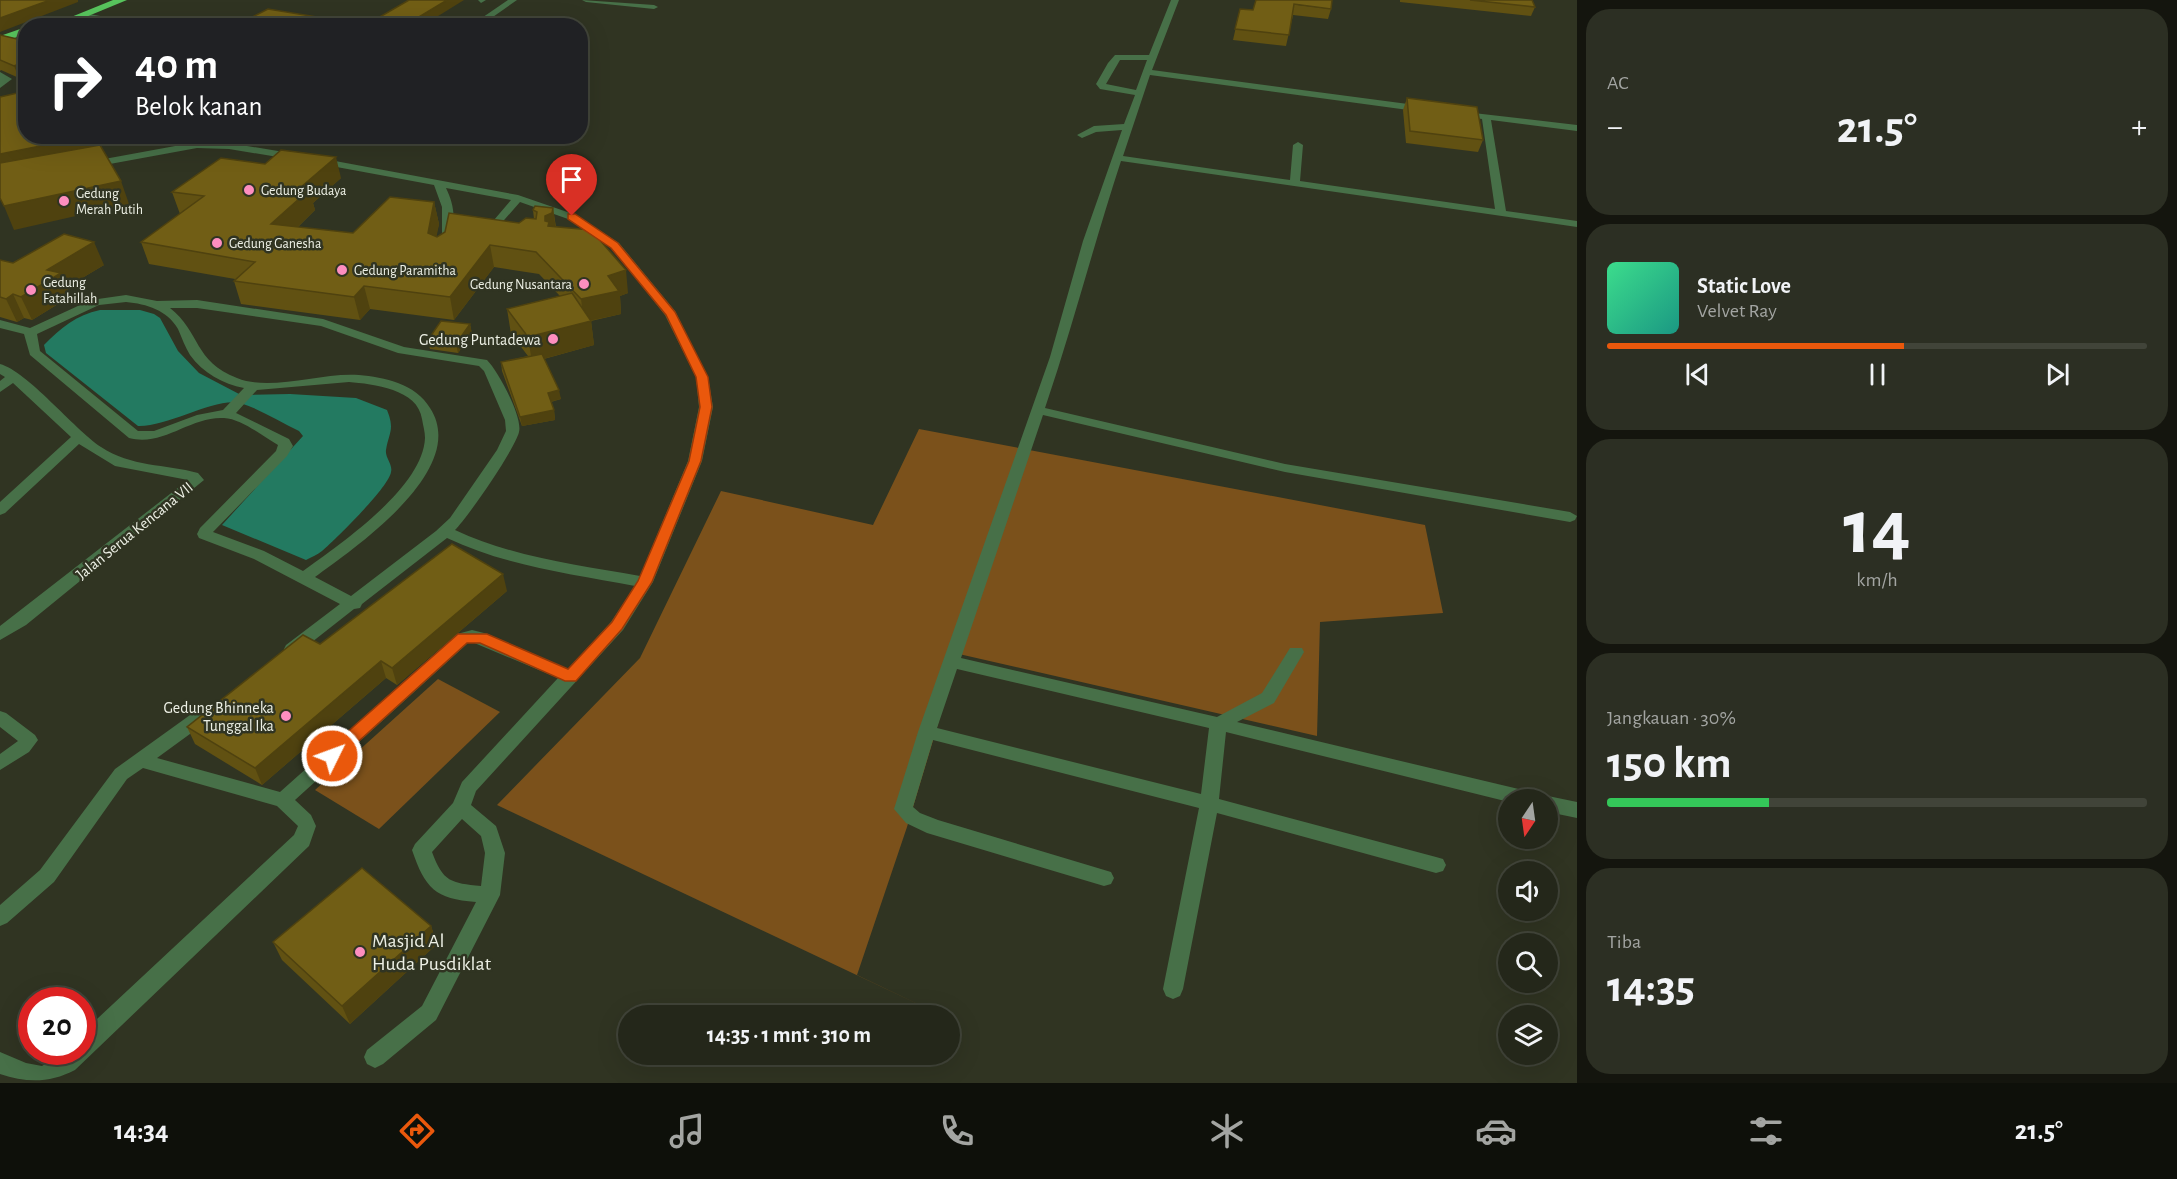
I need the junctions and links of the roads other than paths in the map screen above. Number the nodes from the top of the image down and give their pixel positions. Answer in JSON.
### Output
{"nodes":[{"id":1,"x":106,"y":0,"type":"edge"},
{"id":2,"x":122,"y":0,"type":"edge"},
{"id":3,"x":513,"y":0,"type":"edge"},
{"id":4,"x":586,"y":0,"type":"edge"},
{"id":5,"x":1175,"y":0,"type":"edge"},
{"id":6,"x":654,"y":8,"type":"dead end"},
{"id":7,"x":84,"y":15,"type":"junction"},
{"id":8,"x":65,"y":18,"type":"edge"},
{"id":9,"x":73,"y":18,"type":"edge"},
{"id":10,"x":100,"y":18,"type":"edge"},
{"id":11,"x":486,"y":18,"type":"edge"},
{"id":12,"x":18,"y":32,"type":"edge"},
{"id":13,"x":3,"y":37,"type":"edge"},
{"id":14,"x":18,"y":39,"type":"edge"},
{"id":15,"x":0,"y":45,"type":"edge"},
{"id":16,"x":1149,"y":65,"type":"junction"},
{"id":17,"x":0,"y":75,"type":"edge"},
{"id":18,"x":0,"y":85,"type":"edge"},
{"id":19,"x":1140,"y":93,"type":"junction"},
{"id":20,"x":1439,"y":111,"type":"edge"},
{"id":21,"x":1451,"y":112,"type":"edge"},
{"id":22,"x":1486,"y":117,"type":"junction"},
{"id":23,"x":1128,"y":127,"type":"junction"},
{"id":24,"x":1577,"y":128,"type":"edge"},
{"id":25,"x":1082,"y":135,"type":"dead end"},
{"id":26,"x":1299,"y":145,"type":"dead end"},
{"id":27,"x":1118,"y":158,"type":"junction"},
{"id":28,"x":69,"y":169,"type":"edge"},
{"id":29,"x":437,"y":182,"type":"junction"},
{"id":30,"x":1295,"y":184,"type":"junction"},
{"id":31,"x":518,"y":198,"type":"junction"},
{"id":32,"x":1501,"y":214,"type":"junction"},
{"id":33,"x":1577,"y":224,"type":"edge"},
{"id":34,"x":506,"y":234,"type":"edge"},
{"id":35,"x":594,"y":243,"type":"edge"},
{"id":36,"x":443,"y":244,"type":"edge"},
{"id":37,"x":615,"y":245,"type":"junction"},
{"id":38,"x":160,"y":304,"type":"junction"},
{"id":39,"x":0,"y":324,"type":"edge"},
{"id":40,"x":30,"y":332,"type":"junction"},
{"id":41,"x":0,"y":368,"type":"edge"},
{"id":42,"x":14,"y":376,"type":"junction"},
{"id":43,"x":0,"y":388,"type":"edge"},
{"id":44,"x":250,"y":389,"type":"junction"},
{"id":45,"x":1038,"y":410,"type":"junction"},
{"id":46,"x":231,"y":411,"type":"junction"},
{"id":47,"x":80,"y":436,"type":"junction"},
{"id":48,"x":0,"y":510,"type":"edge"},
{"id":49,"x":1570,"y":517,"type":"dead end"},
{"id":50,"x":444,"y":531,"type":"junction"},
{"id":51,"x":304,"y":578,"type":"junction"},
{"id":52,"x":645,"y":582,"type":"junction"},
{"id":53,"x":354,"y":604,"type":"junction"},
{"id":54,"x":0,"y":617,"type":"edge"},
{"id":55,"x":20,"y":621,"type":"junction"},
{"id":56,"x":0,"y":634,"type":"edge"},
{"id":57,"x":1296,"y":652,"type":"dead end"},
{"id":58,"x":281,"y":658,"type":"edge"},
{"id":59,"x":951,"y":662,"type":"junction"},
{"id":60,"x":571,"y":677,"type":"junction"},
{"id":61,"x":226,"y":698,"type":"edge"},
{"id":62,"x":0,"y":718,"type":"edge"},
{"id":63,"x":1218,"y":724,"type":"junction"},
{"id":64,"x":927,"y":732,"type":"junction"},
{"id":65,"x":140,"y":760,"type":"junction"},
{"id":66,"x":0,"y":763,"type":"edge"},
{"id":67,"x":1498,"y":792,"type":"edge"},
{"id":68,"x":283,"y":800,"type":"junction"},
{"id":69,"x":1209,"y":804,"type":"junction"},
{"id":70,"x":1558,"y":806,"type":"edge"},
{"id":71,"x":460,"y":807,"type":"junction"},
{"id":72,"x":1577,"y":810,"type":"edge"},
{"id":73,"x":1436,"y":865,"type":"dead end"},
{"id":74,"x":1104,"y":878,"type":"dead end"},
{"id":75,"x":490,"y":895,"type":"junction"},
{"id":76,"x":0,"y":917,"type":"edge"},
{"id":77,"x":1173,"y":989,"type":"dead end"},
{"id":78,"x":96,"y":1035,"type":"edge"},
{"id":79,"x":375,"y":1057,"type":"dead end"},
{"id":80,"x":0,"y":1063,"type":"edge"},
{"id":81,"x":64,"y":1065,"type":"edge"}],
"edges":[{"from":1,"to":8,"type":"highway"},
{"from":2,"to":7,"type":"highway"},
{"from":3,"to":11,"type":"street"},
{"from":4,"to":6,"type":"street"},
{"from":5,"to":16,"type":"street"},
{"from":7,"to":9,"type":"highway"},
{"from":7,"to":10,"type":"street"},
{"from":12,"to":13,"type":"highway"},
{"from":14,"to":15,"type":"highway"},
{"from":16,"to":19,"type":"street"},
{"from":16,"to":19,"type":"street"},
{"from":16,"to":20,"type":"street"},
{"from":17,"to":18,"type":"street"},
{"from":19,"to":23,"type":"street"},
{"from":21,"to":22,"type":"street"},
{"from":22,"to":24,"type":"street"},
{"from":22,"to":32,"type":"street"},
{"from":23,"to":25,"type":"street"},
{"from":23,"to":27,"type":"street"},
{"from":26,"to":30,"type":"street"},
{"from":27,"to":30,"type":"street"},
{"from":27,"to":45,"type":"street"},
{"from":28,"to":29,"type":"street"},
{"from":29,"to":31,"type":"street"},
{"from":29,"to":36,"type":"street"},
{"from":30,"to":32,"type":"street"},
{"from":31,"to":34,"type":"street"},
{"from":31,"to":37,"type":"street"},
{"from":32,"to":33,"type":"street"},
{"from":35,"to":37,"type":"street"},
{"from":37,"to":52,"type":"street"},
{"from":38,"to":40,"type":"street"},
{"from":38,"to":44,"type":"street"},
{"from":38,"to":50,"type":"street"},
{"from":39,"to":40,"type":"street"},
{"from":40,"to":46,"type":"street"},
{"from":41,"to":42,"type":"street","name":"Jalan Serua Kencana VII"},
{"from":42,"to":43,"type":"street"},
{"from":42,"to":47,"type":"street","name":"Jalan Serua Kencana VII"},
{"from":44,"to":46,"type":"street"},
{"from":44,"to":51,"type":"street"},
{"from":45,"to":49,"type":"street"},
{"from":45,"to":59,"type":"street"},
{"from":46,"to":51,"type":"street"},
{"from":47,"to":48,"type":"street"},
{"from":47,"to":55,"type":"street","name":"Jalan Serua Kencana VII"},
{"from":50,"to":52,"type":"street"},
{"from":50,"to":53,"type":"street"},
{"from":51,"to":53,"type":"street"},
{"from":52,"to":60,"type":"street"},
{"from":53,"to":58,"type":"street"},
{"from":54,"to":55,"type":"street"},
{"from":55,"to":56,"type":"street","name":"Jalan Serua Kencana VII"},
{"from":57,"to":63,"type":"street"},
{"from":59,"to":63,"type":"street"},
{"from":59,"to":64,"type":"street"},
{"from":60,"to":68,"type":"street"},
{"from":60,"to":71,"type":"street"},
{"from":61,"to":65,"type":"street"},
{"from":62,"to":66,"type":"street"},
{"from":63,"to":67,"type":"street"},
{"from":63,"to":69,"type":"street"},
{"from":64,"to":69,"type":"street"},
{"from":64,"to":74,"type":"street"},
{"from":65,"to":68,"type":"street"},
{"from":65,"to":76,"type":"street"},
{"from":68,"to":78,"type":"street"},
{"from":69,"to":73,"type":"street"},
{"from":69,"to":77,"type":"street"},
{"from":70,"to":72,"type":"street"},
{"from":71,"to":75,"type":"street"},
{"from":71,"to":75,"type":"street"},
{"from":75,"to":79,"type":"street"},
{"from":80,"to":81,"type":"street"}]}
